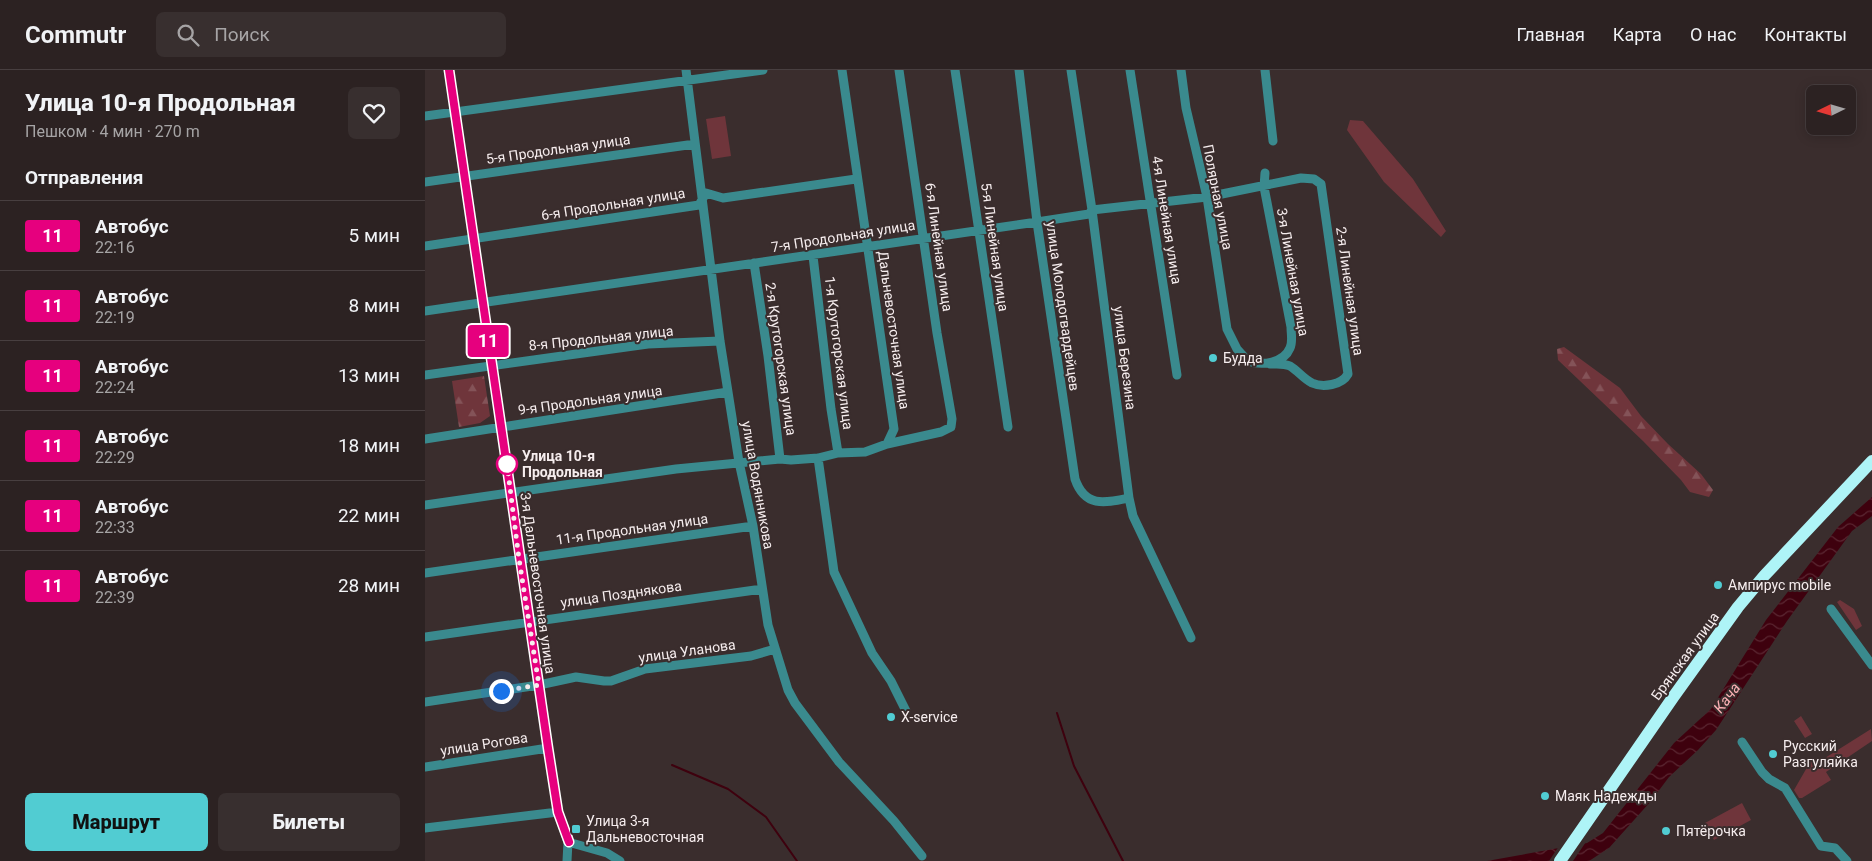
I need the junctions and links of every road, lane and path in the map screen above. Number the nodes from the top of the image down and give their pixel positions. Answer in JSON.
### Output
{"nodes":[{"id":1,"x":449,"y":70,"type":"edge"},
{"id":2,"x":686,"y":70,"type":"edge"},
{"id":3,"x":763,"y":70,"type":"edge"},
{"id":4,"x":842,"y":70,"type":"edge"},
{"id":5,"x":899,"y":70,"type":"edge"},
{"id":6,"x":955,"y":70,"type":"edge"},
{"id":7,"x":1019,"y":70,"type":"edge"},
{"id":8,"x":1071,"y":70,"type":"edge"},
{"id":9,"x":1130,"y":70,"type":"edge"},
{"id":10,"x":1181,"y":70,"type":"edge"},
{"id":11,"x":1265,"y":70,"type":"edge"},
{"id":12,"x":687,"y":80,"type":"junction"},
{"id":13,"x":455,"y":112,"type":"junction"},
{"id":14,"x":425,"y":116,"type":"edge"},
{"id":15,"x":1273,"y":141,"type":"dead end"},
{"id":16,"x":695,"y":144,"type":"junction"},
{"id":17,"x":1265,"y":173,"type":"dead end"},
{"id":18,"x":465,"y":176,"type":"junction"},
{"id":19,"x":856,"y":179,"type":"junction"},
{"id":20,"x":425,"y":182,"type":"edge"},
{"id":21,"x":1264,"y":187,"type":"junction"},
{"id":22,"x":1207,"y":197,"type":"junction"},
{"id":23,"x":701,"y":199,"type":"junction"},
{"id":24,"x":1150,"y":205,"type":"junction"},
{"id":25,"x":1092,"y":210,"type":"junction"},
{"id":26,"x":1037,"y":222,"type":"junction"},
{"id":27,"x":978,"y":230,"type":"junction"},
{"id":28,"x":923,"y":238,"type":"junction"},
{"id":29,"x":473,"y":239,"type":"junction"},
{"id":30,"x":425,"y":246,"type":"edge"},
{"id":31,"x":868,"y":247,"type":"junction"},
{"id":32,"x":813,"y":256,"type":"junction"},
{"id":33,"x":754,"y":263,"type":"junction"},
{"id":34,"x":711,"y":268,"type":"junction"},
{"id":35,"x":482,"y":304,"type":"junction"},
{"id":36,"x":425,"y":311,"type":"edge"},
{"id":37,"x":720,"y":341,"type":"junction"},
{"id":38,"x":1270,"y":364,"type":"junction"},
{"id":39,"x":491,"y":365,"type":"junction"},
{"id":40,"x":425,"y":375,"type":"edge"},
{"id":41,"x":1177,"y":375,"type":"dead end"},
{"id":42,"x":728,"y":392,"type":"junction"},
{"id":43,"x":501,"y":427,"type":"junction"},
{"id":44,"x":1008,"y":427,"type":"dead end"},
{"id":45,"x":425,"y":439,"type":"edge"},
{"id":46,"x":887,"y":444,"type":"junction"},
{"id":47,"x":839,"y":453,"type":"junction"},
{"id":48,"x":780,"y":458,"type":"junction"},
{"id":49,"x":817,"y":458,"type":"junction"},
{"id":50,"x":1872,"y":461,"type":"edge"},
{"id":51,"x":739,"y":462,"type":"junction"},
{"id":52,"x":510,"y":492,"type":"junction"},
{"id":53,"x":1129,"y":498,"type":"junction"},
{"id":54,"x":425,"y":504,"type":"edge"},
{"id":55,"x":753,"y":526,"type":"junction"},
{"id":56,"x":519,"y":559,"type":"junction"},
{"id":57,"x":425,"y":573,"type":"edge"},
{"id":58,"x":761,"y":589,"type":"junction"},
{"id":59,"x":1831,"y":609,"type":"dead end"},
{"id":60,"x":529,"y":621,"type":"junction"},
{"id":61,"x":425,"y":637,"type":"edge"},
{"id":62,"x":1191,"y":638,"type":"dead end"},
{"id":63,"x":775,"y":649,"type":"junction"},
{"id":64,"x":1872,"y":665,"type":"edge"},
{"id":65,"x":539,"y":685,"type":"junction"},
{"id":66,"x":425,"y":702,"type":"edge"},
{"id":67,"x":906,"y":711,"type":"dead end"},
{"id":68,"x":1742,"y":742,"type":"dead end"},
{"id":69,"x":548,"y":748,"type":"junction"},
{"id":70,"x":425,"y":766,"type":"edge"},
{"id":71,"x":558,"y":812,"type":"junction"},
{"id":72,"x":425,"y":828,"type":"edge"},
{"id":73,"x":569,"y":842,"type":"junction"},
{"id":74,"x":922,"y":856,"type":"dead end"},
{"id":75,"x":567,"y":861,"type":"edge"},
{"id":76,"x":620,"y":861,"type":"edge"},
{"id":77,"x":1560,"y":861,"type":"edge"},
{"id":78,"x":1847,"y":861,"type":"edge"}],
"edges":[{"from":1,"to":13,"type":"street","name":"3-я Дальневосточная улица"},
{"from":2,"to":12,"type":"street","name":"улица Водянникова"},
{"from":3,"to":12,"type":"street"},
{"from":4,"to":19,"type":"street","name":"Дальневосточная улица"},
{"from":5,"to":28,"type":"street","name":"6-я Линейная улица"},
{"from":6,"to":27,"type":"street","name":"5-я Линейная улица"},
{"from":7,"to":26,"type":"street","name":"улица Молодогвардейцев"},
{"from":8,"to":25,"type":"street","name":"улица Березина"},
{"from":9,"to":24,"type":"street","name":"4-я Линейная улица"},
{"from":10,"to":22,"type":"street","name":"Полярная улица"},
{"from":11,"to":15,"type":"street"},
{"from":12,"to":13,"type":"street"},
{"from":12,"to":16,"type":"street","name":"улица Водянникова"},
{"from":13,"to":14,"type":"street"},
{"from":13,"to":18,"type":"street","name":"3-я Дальневосточная улица"},
{"from":16,"to":18,"type":"street","name":"5-я Продольная улица"},
{"from":16,"to":23,"type":"street","name":"улица Водянникова"},
{"from":17,"to":21,"type":"street","name":"3-я Линейная улица"},
{"from":18,"to":20,"type":"street","name":"5-я Продольная улица"},
{"from":18,"to":29,"type":"street","name":"3-я Дальневосточная улица"},
{"from":19,"to":23,"type":"street","name":"6-я Продольная улица"},
{"from":19,"to":31,"type":"street","name":"Дальневосточная улица"},
{"from":21,"to":22,"type":"street","name":"7-я Продольная улица"},
{"from":21,"to":38,"type":"street","name":"3-я Линейная улица"},
{"from":21,"to":38,"type":"street","name":"2-я Линейная улица"},
{"from":22,"to":24,"type":"street","name":"7-я Продольная улица"},
{"from":22,"to":38,"type":"street","name":"Полярная улица"},
{"from":23,"to":29,"type":"street","name":"6-я Продольная улица"},
{"from":23,"to":34,"type":"street","name":"улица Водянникова"},
{"from":24,"to":25,"type":"street","name":"7-я Продольная улица"},
{"from":24,"to":41,"type":"street","name":"4-я Линейная улица"},
{"from":25,"to":26,"type":"street","name":"7-я Продольная улица"},
{"from":25,"to":53,"type":"street","name":"улица Березина"},
{"from":26,"to":27,"type":"street","name":"7-я Продольная улица"},
{"from":26,"to":53,"type":"street","name":"улица Молодогвардейцев"},
{"from":27,"to":28,"type":"street","name":"7-я Продольная улица"},
{"from":27,"to":44,"type":"street","name":"5-я Линейная улица"},
{"from":28,"to":31,"type":"street","name":"7-я Продольная улица"},
{"from":28,"to":46,"type":"street","name":"6-я Линейная улица"},
{"from":29,"to":30,"type":"street","name":"6-я Продольная улица"},
{"from":29,"to":35,"type":"street","name":"3-я Дальневосточная улица"},
{"from":31,"to":32,"type":"street","name":"7-я Продольная улица"},
{"from":31,"to":46,"type":"street","name":"Дальневосточная улица"},
{"from":32,"to":33,"type":"street","name":"7-я Продольная улица"},
{"from":32,"to":47,"type":"street","name":"1-я Крутогорская улица"},
{"from":33,"to":34,"type":"street","name":"7-я Продольная улица"},
{"from":33,"to":48,"type":"street","name":"2-я Крутогорская улица"},
{"from":34,"to":35,"type":"street","name":"7-я Продольная улица"},
{"from":34,"to":37,"type":"street","name":"улица Водянникова"},
{"from":35,"to":36,"type":"street","name":"7-я Продольная улица"},
{"from":35,"to":39,"type":"street","name":"3-я Дальневосточная улица"},
{"from":37,"to":39,"type":"street","name":"8-я Продольная улица"},
{"from":37,"to":42,"type":"street","name":"улица Водянникова"},
{"from":39,"to":40,"type":"street","name":"8-я Продольная улица"},
{"from":39,"to":43,"type":"street","name":"3-я Дальневосточная улица"},
{"from":42,"to":43,"type":"street","name":"9-я Продольная улица"},
{"from":42,"to":51,"type":"street","name":"улица Водянникова"},
{"from":43,"to":45,"type":"street","name":"9-я Продольная улица"},
{"from":43,"to":52,"type":"street","name":"3-я Дальневосточная улица"},
{"from":46,"to":47,"type":"street"},
{"from":47,"to":49,"type":"street"},
{"from":48,"to":49,"type":"street"},
{"from":48,"to":51,"type":"street"},
{"from":49,"to":67,"type":"street"},
{"from":50,"to":77,"type":"highway","name":"Брянская улица"},
{"from":51,"to":52,"type":"street"},
{"from":51,"to":55,"type":"street","name":"улица Водянникова"},
{"from":52,"to":54,"type":"street"},
{"from":52,"to":56,"type":"street","name":"3-я Дальневосточная улица"},
{"from":53,"to":62,"type":"street","name":"улица Березина"},
{"from":55,"to":56,"type":"street","name":"11-я Продольная улица"},
{"from":55,"to":58,"type":"street","name":"улица Водянникова"},
{"from":56,"to":57,"type":"street","name":"11-я Продольная улица"},
{"from":56,"to":60,"type":"street","name":"3-я Дальневосточная улица"},
{"from":58,"to":60,"type":"street","name":"улица Позднякова"},
{"from":58,"to":63,"type":"street","name":"улица Водянникова"},
{"from":59,"to":64,"type":"street"},
{"from":60,"to":61,"type":"street","name":"улица Позднякова"},
{"from":60,"to":65,"type":"street","name":"3-я Дальневосточная улица"},
{"from":63,"to":65,"type":"street","name":"улица Уланова"},
{"from":63,"to":74,"type":"street","name":"улица Водянникова"},
{"from":65,"to":66,"type":"street","name":"улица Уланова"},
{"from":65,"to":69,"type":"street","name":"3-я Дальневосточная улица"},
{"from":68,"to":78,"type":"street"},
{"from":69,"to":70,"type":"street","name":"улица Рогова"},
{"from":69,"to":71,"type":"street","name":"3-я Дальневосточная улица"},
{"from":71,"to":72,"type":"street"},
{"from":71,"to":73,"type":"street","name":"3-я Дальневосточная улица"},
{"from":73,"to":75,"type":"street","name":"3-я Дальневосточная улица"},
{"from":73,"to":76,"type":"street"}]}
